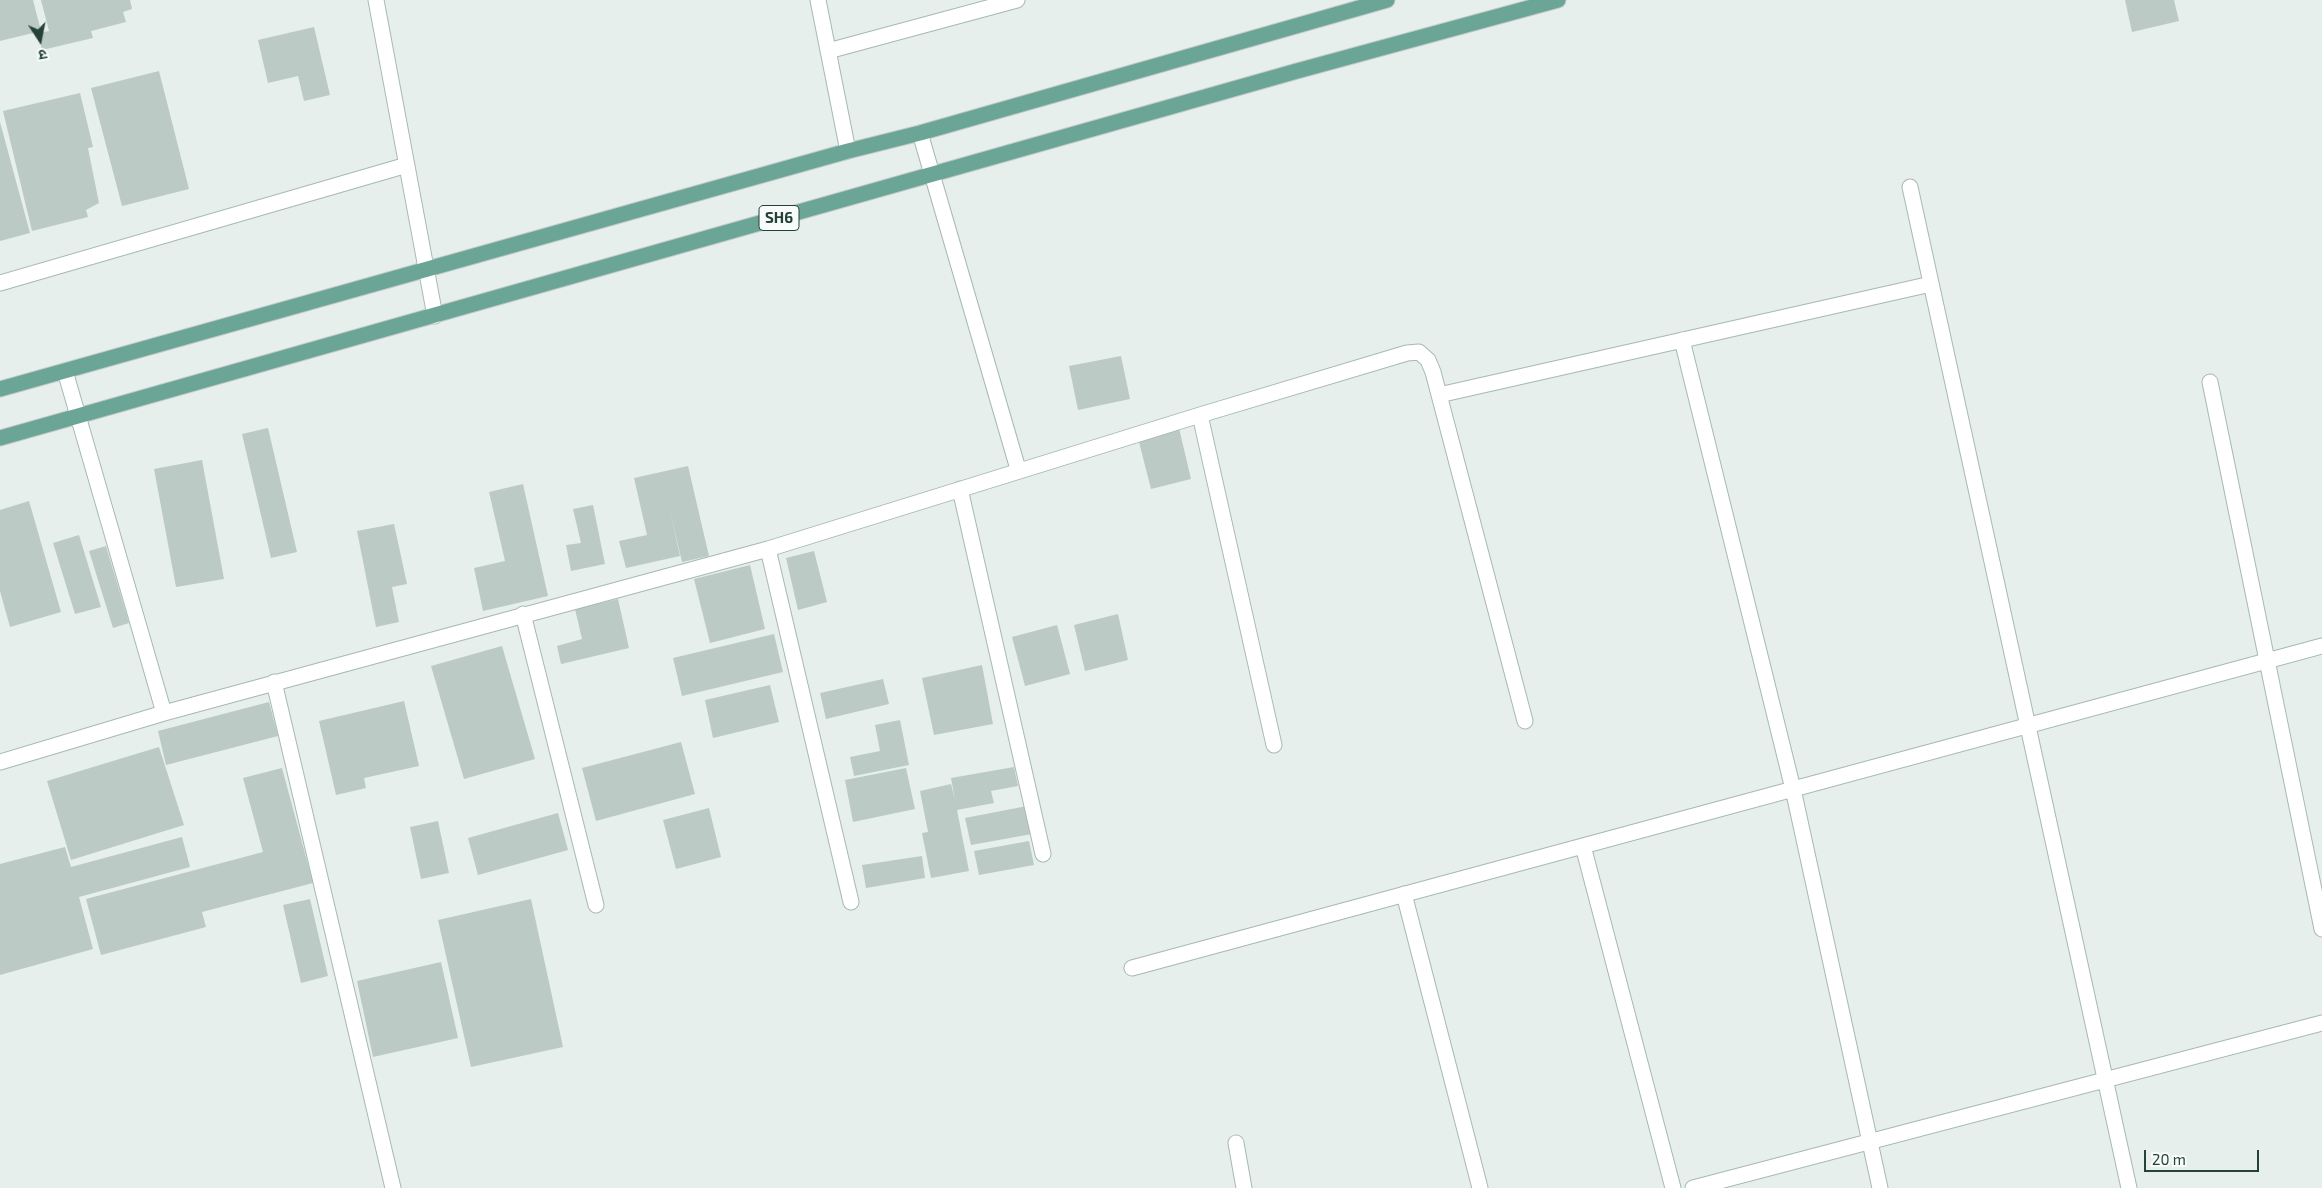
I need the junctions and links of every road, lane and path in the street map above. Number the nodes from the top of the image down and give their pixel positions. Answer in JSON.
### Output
{"nodes":[{"id":1,"x":376,"y":0,"type":"edge"},
{"id":2,"x":818,"y":0,"type":"edge"},
{"id":3,"x":1017,"y":0,"type":"edge"},
{"id":4,"x":1387,"y":0,"type":"edge"},
{"id":5,"x":1558,"y":0,"type":"edge"},
{"id":6,"x":828,"y":52,"type":"junction"},
{"id":7,"x":920,"y":133,"type":"junction"},
{"id":8,"x":848,"y":151,"type":"junction"},
{"id":9,"x":407,"y":165,"type":"junction"},
{"id":10,"x":932,"y":174,"type":"junction"},
{"id":11,"x":1910,"y":187,"type":"dead end"},
{"id":12,"x":426,"y":270,"type":"junction"},
{"id":13,"x":0,"y":283,"type":"edge"},
{"id":14,"x":1931,"y":284,"type":"junction"},
{"id":15,"x":435,"y":316,"type":"junction"},
{"id":16,"x":1682,"y":340,"type":"junction"},
{"id":17,"x":65,"y":370,"type":"junction"},
{"id":18,"x":2210,"y":382,"type":"dead end"},
{"id":19,"x":0,"y":389,"type":"edge"},
{"id":20,"x":1439,"y":395,"type":"junction"},
{"id":21,"x":1200,"y":414,"type":"junction"},
{"id":22,"x":77,"y":416,"type":"junction"},
{"id":23,"x":0,"y":438,"type":"edge"},
{"id":24,"x":1018,"y":469,"type":"junction"},
{"id":25,"x":960,"y":488,"type":"junction"},
{"id":26,"x":768,"y":549,"type":"junction"},
{"id":27,"x":523,"y":614,"type":"junction"},
{"id":28,"x":2322,"y":646,"type":"edge"},
{"id":29,"x":2266,"y":661,"type":"junction"},
{"id":30,"x":274,"y":682,"type":"junction"},
{"id":31,"x":164,"y":713,"type":"junction"},
{"id":32,"x":1525,"y":721,"type":"dead end"},
{"id":33,"x":2027,"y":726,"type":"junction"},
{"id":34,"x":1274,"y":745,"type":"dead end"},
{"id":35,"x":0,"y":762,"type":"edge"},
{"id":36,"x":1793,"y":789,"type":"junction"},
{"id":37,"x":1583,"y":846,"type":"junction"},
{"id":38,"x":1043,"y":854,"type":"dead end"},
{"id":39,"x":1404,"y":894,"type":"junction"},
{"id":40,"x":851,"y":902,"type":"dead end"},
{"id":41,"x":596,"y":904,"type":"dead end"},
{"id":42,"x":2322,"y":929,"type":"edge"},
{"id":43,"x":1132,"y":968,"type":"dead end"},
{"id":44,"x":2322,"y":1023,"type":"edge"},
{"id":45,"x":2105,"y":1080,"type":"junction"},
{"id":46,"x":1870,"y":1141,"type":"junction"},
{"id":47,"x":1236,"y":1143,"type":"dead end"},
{"id":48,"x":393,"y":1188,"type":"edge"},
{"id":49,"x":1244,"y":1188,"type":"edge"},
{"id":50,"x":1480,"y":1188,"type":"edge"},
{"id":51,"x":1672,"y":1188,"type":"edge"},
{"id":52,"x":1693,"y":1188,"type":"edge"},
{"id":53,"x":1880,"y":1188,"type":"edge"},
{"id":54,"x":2129,"y":1188,"type":"edge"}],
"edges":[{"from":1,"to":9,"type":"street"},
{"from":2,"to":6,"type":"street"},
{"from":3,"to":6,"type":"street"},
{"from":4,"to":7,"type":"main road"},
{"from":5,"to":10,"type":"main road","number":"SH6"},
{"from":6,"to":8,"type":"street"},
{"from":7,"to":8,"type":"main road"},
{"from":7,"to":10,"type":"street"},
{"from":8,"to":12,"type":"main road"},
{"from":9,"to":12,"type":"street"},
{"from":9,"to":13,"type":"street"},
{"from":10,"to":15,"type":"main road","number":"SH6"},
{"from":10,"to":24,"type":"street"},
{"from":11,"to":14,"type":"street"},
{"from":12,"to":15,"type":"street"},
{"from":12,"to":17,"type":"main road"},
{"from":14,"to":16,"type":"street"},
{"from":14,"to":33,"type":"street"},
{"from":15,"to":22,"type":"main road","number":"SH6"},
{"from":16,"to":20,"type":"street"},
{"from":16,"to":36,"type":"street"},
{"from":17,"to":19,"type":"main road"},
{"from":17,"to":22,"type":"street"},
{"from":18,"to":29,"type":"street"},
{"from":20,"to":21,"type":"street"},
{"from":20,"to":32,"type":"street"},
{"from":21,"to":24,"type":"street"},
{"from":21,"to":34,"type":"street"},
{"from":22,"to":23,"type":"main road","number":"SH6"},
{"from":22,"to":31,"type":"street"},
{"from":24,"to":25,"type":"street"},
{"from":25,"to":26,"type":"street"},
{"from":25,"to":38,"type":"street"},
{"from":26,"to":27,"type":"street"},
{"from":26,"to":40,"type":"street"},
{"from":27,"to":30,"type":"street"},
{"from":27,"to":41,"type":"street"},
{"from":28,"to":29,"type":"street"},
{"from":29,"to":33,"type":"street"},
{"from":29,"to":42,"type":"street"},
{"from":30,"to":31,"type":"street"},
{"from":30,"to":48,"type":"street"},
{"from":31,"to":35,"type":"street"},
{"from":33,"to":36,"type":"street"},
{"from":33,"to":45,"type":"street"},
{"from":36,"to":37,"type":"street"},
{"from":36,"to":46,"type":"street"},
{"from":37,"to":39,"type":"street"},
{"from":37,"to":51,"type":"street"},
{"from":39,"to":43,"type":"street"},
{"from":39,"to":50,"type":"street"},
{"from":44,"to":45,"type":"street"},
{"from":45,"to":46,"type":"street"},
{"from":45,"to":54,"type":"street"},
{"from":46,"to":52,"type":"street"},
{"from":46,"to":53,"type":"street"},
{"from":47,"to":49,"type":"street"}]}
